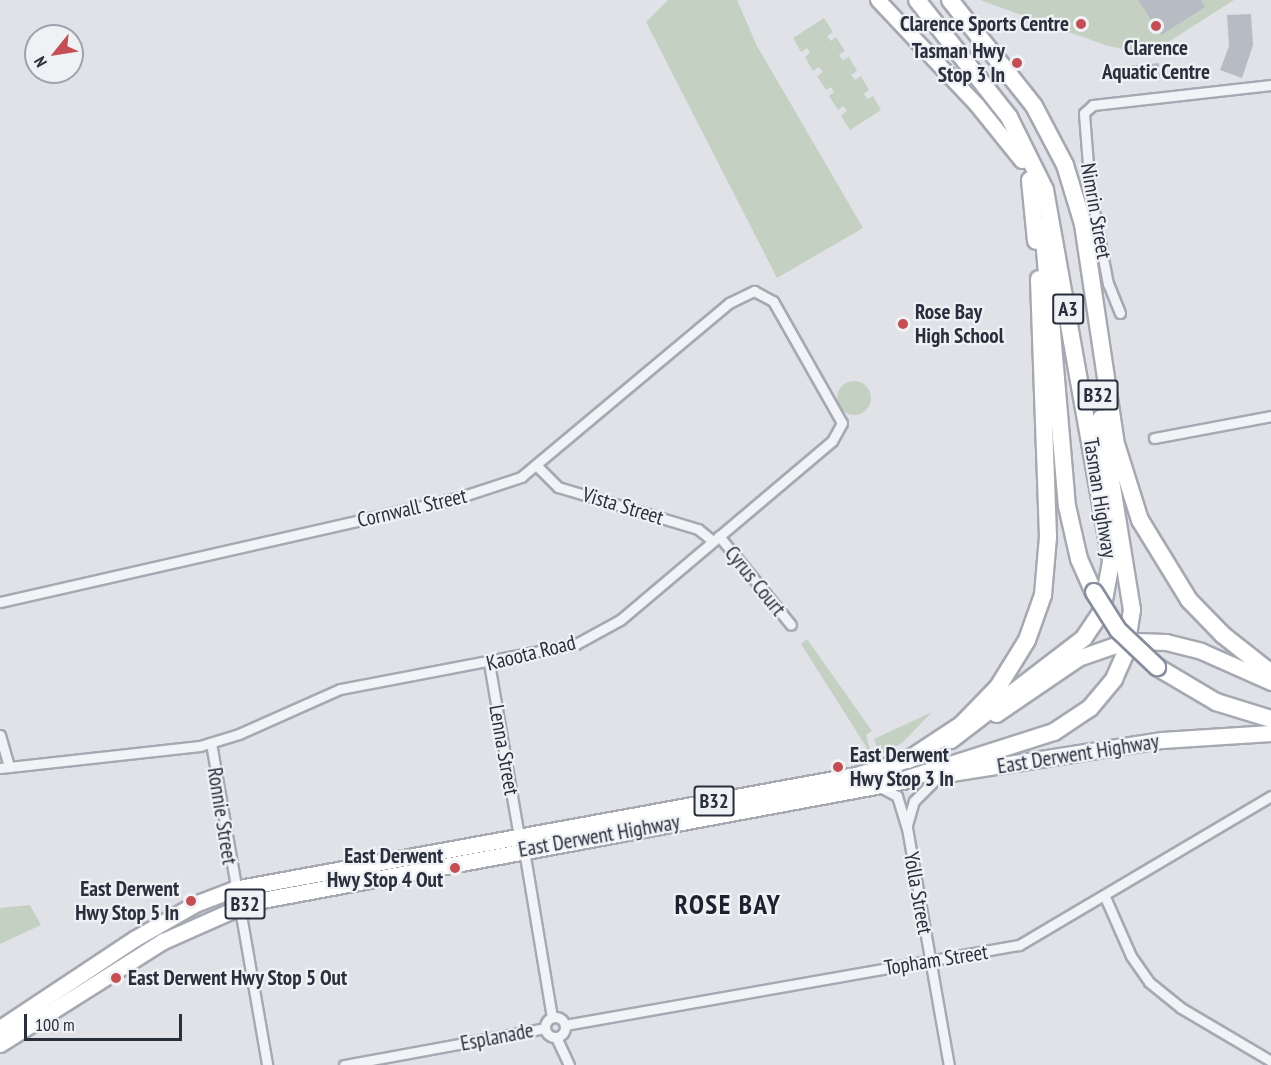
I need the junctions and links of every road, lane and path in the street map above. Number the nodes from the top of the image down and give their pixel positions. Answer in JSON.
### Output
{"nodes":[{"id":1,"x":878,"y":0,"type":"edge"},
{"id":2,"x":909,"y":0,"type":"edge"},
{"id":3,"x":917,"y":0,"type":"edge"},
{"id":4,"x":950,"y":0,"type":"edge"},
{"id":5,"x":1271,"y":85,"type":"edge"},
{"id":6,"x":1022,"y":161,"type":"junction"},
{"id":7,"x":1030,"y":180,"type":"junction"},
{"id":8,"x":764,"y":292,"type":"joint"},
{"id":9,"x":1095,"y":304,"type":"junction"},
{"id":10,"x":1120,"y":313,"type":"dead end"},
{"id":11,"x":1271,"y":416,"type":"edge"},
{"id":12,"x":1154,"y":438,"type":"dead end"},
{"id":13,"x":537,"y":466,"type":"junction"},
{"id":14,"x":716,"y":538,"type":"junction"},
{"id":15,"x":0,"y":602,"type":"edge"},
{"id":16,"x":791,"y":626,"type":"dead end"},
{"id":17,"x":1271,"y":662,"type":"edge"},
{"id":18,"x":489,"y":663,"type":"junction"},
{"id":19,"x":1271,"y":672,"type":"edge"},
{"id":20,"x":1271,"y":682,"type":"edge"},
{"id":21,"x":1271,"y":719,"type":"edge"},
{"id":22,"x":1271,"y":733,"type":"edge"},
{"id":23,"x":0,"y":735,"type":"edge"},
{"id":24,"x":951,"y":740,"type":"junction"},
{"id":25,"x":211,"y":743,"type":"junction"},
{"id":26,"x":908,"y":760,"type":"junction"},
{"id":27,"x":5,"y":767,"type":"edge"},
{"id":28,"x":940,"y":775,"type":"junction"},
{"id":29,"x":897,"y":782,"type":"junction"},
{"id":30,"x":870,"y":787,"type":"junction"},
{"id":31,"x":1271,"y":796,"type":"edge"},
{"id":32,"x":907,"y":828,"type":"junction"},
{"id":33,"x":521,"y":843,"type":"junction"},
{"id":34,"x":234,"y":889,"type":"junction"},
{"id":35,"x":1105,"y":897,"type":"junction"},
{"id":36,"x":236,"y":907,"type":"junction"},
{"id":37,"x":930,"y":961,"type":"junction"},
{"id":38,"x":552,"y":1017,"type":"junction"},
{"id":39,"x":565,"y":1025,"type":"junction"},
{"id":40,"x":0,"y":1028,"type":"edge"},
{"id":41,"x":545,"y":1028,"type":"junction"},
{"id":42,"x":556,"y":1037,"type":"junction"},
{"id":43,"x":0,"y":1044,"type":"edge"},
{"id":44,"x":1271,"y":1061,"type":"edge"},
{"id":45,"x":267,"y":1065,"type":"edge"},
{"id":46,"x":344,"y":1065,"type":"edge"},
{"id":47,"x":569,"y":1065,"type":"edge"},
{"id":48,"x":949,"y":1065,"type":"edge"}],
"edges":[{"from":1,"to":6,"type":"main road"},
{"from":2,"to":6,"type":"highway","name":"Tasman Highway","number":"A3"},
{"from":3,"to":24,"type":"highway","name":"Tasman Highway","number":"A3"},
{"from":4,"to":9,"type":"highway","name":"Tasman Highway","number":"A3"},
{"from":5,"to":10,"type":"street","name":"Nimrin Street"},
{"from":6,"to":7,"type":"highway","name":"Tasman Highway","number":"A3"},
{"from":7,"to":21,"type":"highway","name":"Tasman Highway","number":"A3","bridge":true},
{"from":7,"to":26,"type":"highway"},
{"from":8,"to":13,"type":"street","name":"Cornwall Street"},
{"from":8,"to":14,"type":"street","name":"Kaoota Road"},
{"from":9,"to":17,"type":"highway","name":"Tasman Highway","number":"A3"},
{"from":9,"to":19,"type":"highway","name":"Tasman Highway","number":"A3"},
{"from":9,"to":29,"type":"highway","number":"B32"},
{"from":11,"to":12,"type":"street"},
{"from":13,"to":14,"type":"street","name":"Vista Street"},
{"from":13,"to":15,"type":"street","name":"Cornwall Street"},
{"from":14,"to":16,"type":"street","name":"Cyrus Court"},
{"from":14,"to":18,"type":"street","name":"Kaoota Road"},
{"from":18,"to":25,"type":"street","name":"Kaoota Road"},
{"from":18,"to":33,"type":"street","name":"Lenna Street"},
{"from":20,"to":24,"type":"main road","name":"East Derwent Highway"},
{"from":22,"to":28,"type":"main road","name":"East Derwent Highway","number":"B32"},
{"from":23,"to":27,"type":"street"},
{"from":24,"to":26,"type":"main road","name":"East Derwent Highway","number":"B32"},
{"from":25,"to":27,"type":"street","name":"Kaoota Road"},
{"from":25,"to":34,"type":"street","name":"Ronnie Street"},
{"from":26,"to":33,"type":"main road","name":"East Derwent Highway","number":"B32"},
{"from":28,"to":29,"type":"main road","name":"East Derwent Highway","number":"B32"},
{"from":28,"to":32,"type":"street","name":"Yolla Street"},
{"from":29,"to":30,"type":"main road","name":"East Derwent Highway","number":"B32"},
{"from":30,"to":32,"type":"street","name":"Yolla Street"},
{"from":30,"to":33,"type":"main road","name":"East Derwent Highway","number":"B32"},
{"from":31,"to":35,"type":"street","name":"Topham Street"},
{"from":32,"to":37,"type":"street","name":"Yolla Street"},
{"from":33,"to":34,"type":"main road","name":"East Derwent Highway","number":"B32"},
{"from":33,"to":36,"type":"main road","name":"East Derwent Highway","number":"B32"},
{"from":33,"to":38,"type":"street","name":"Lenna Street"},
{"from":34,"to":36,"type":"street","name":"Ronnie Street"},
{"from":34,"to":40,"type":"main road","name":"East Derwent Highway","number":"B32"},
{"from":35,"to":37,"type":"street","name":"Topham Street"},
{"from":35,"to":44,"type":"street"},
{"from":36,"to":43,"type":"main road","name":"East Derwent Highway","number":"B32"},
{"from":36,"to":45,"type":"street","name":"Ronnie Street"},
{"from":37,"to":39,"type":"street","name":"Topham Street"},
{"from":37,"to":48,"type":"street","name":"Yolla Street"},
{"from":38,"to":39,"type":"street"},
{"from":38,"to":41,"type":"street"},
{"from":39,"to":42,"type":"street"},
{"from":41,"to":42,"type":"street"},
{"from":41,"to":46,"type":"street","name":"Esplanade"},
{"from":42,"to":47,"type":"street","name":"Esplanade"}]}
